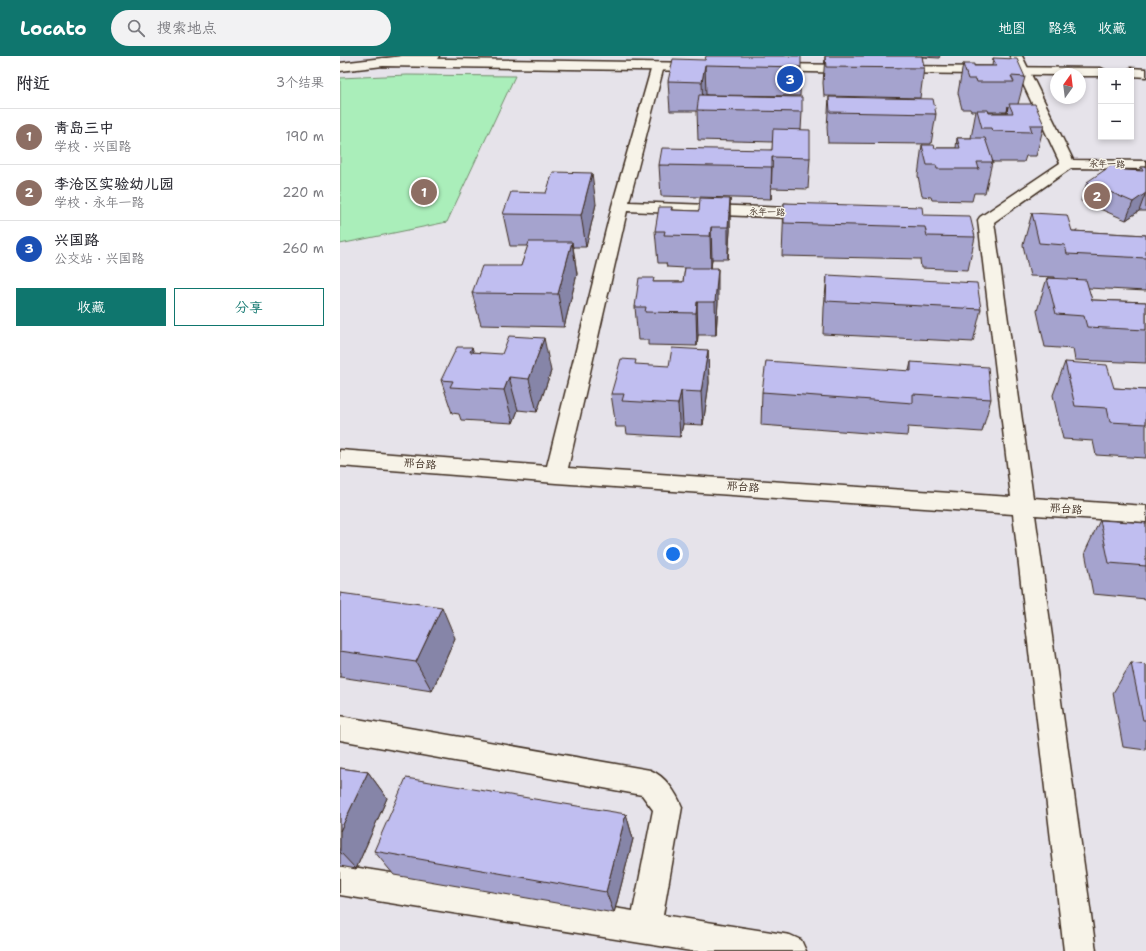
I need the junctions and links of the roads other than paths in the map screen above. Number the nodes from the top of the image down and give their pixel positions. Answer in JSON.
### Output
{"nodes":[{"id":1,"x":433,"y":56,"type":"edge"},
{"id":2,"x":383,"y":62,"type":"junction"},
{"id":3,"x":1020,"y":63,"type":"edge"},
{"id":4,"x":340,"y":66,"type":"edge"},
{"id":5,"x":658,"y":66,"type":"junction"},
{"id":6,"x":714,"y":67,"type":"edge"},
{"id":7,"x":754,"y":68,"type":"edge"},
{"id":8,"x":866,"y":69,"type":"edge"},
{"id":9,"x":882,"y":69,"type":"edge"},
{"id":10,"x":1098,"y":72,"type":"edge"},
{"id":11,"x":1134,"y":72,"type":"edge"},
{"id":12,"x":1146,"y":72,"type":"edge"},
{"id":13,"x":1068,"y":164,"type":"junction"},
{"id":14,"x":1146,"y":165,"type":"edge"},
{"id":15,"x":620,"y":206,"type":"junction"},
{"id":16,"x":827,"y":214,"type":"edge"},
{"id":17,"x":341,"y":460,"type":"edge"},
{"id":18,"x":556,"y":475,"type":"junction"},
{"id":19,"x":1023,"y":506,"type":"junction"},
{"id":20,"x":1146,"y":514,"type":"edge"},
{"id":21,"x":340,"y":728,"type":"edge"},
{"id":22,"x":340,"y":880,"type":"edge"},
{"id":23,"x":645,"y":928,"type":"junction"},
{"id":24,"x":790,"y":951,"type":"edge"},
{"id":25,"x":1080,"y":951,"type":"edge"}],
"edges":[{"from":1,"to":2,"type":"street"},
{"from":2,"to":4,"type":"street"},
{"from":2,"to":5,"type":"street"},
{"from":3,"to":9,"type":"street"},
{"from":3,"to":10,"type":"street"},
{"from":3,"to":13,"type":"street"},
{"from":5,"to":6,"type":"street"},
{"from":5,"to":15,"type":"street"},
{"from":7,"to":8,"type":"street"},
{"from":11,"to":12,"type":"street"},
{"from":13,"to":14,"type":"street","name":"永年一路"},
{"from":13,"to":19,"type":"street"},
{"from":15,"to":16,"type":"street","name":"永年一路"},
{"from":15,"to":18,"type":"street"},
{"from":17,"to":18,"type":"street","name":"邢台路"},
{"from":18,"to":19,"type":"street","name":"邢台路"},
{"from":19,"to":20,"type":"street","name":"邢台路"},
{"from":19,"to":25,"type":"street"},
{"from":21,"to":23,"type":"street"},
{"from":22,"to":23,"type":"street"},
{"from":23,"to":24,"type":"street"}]}
